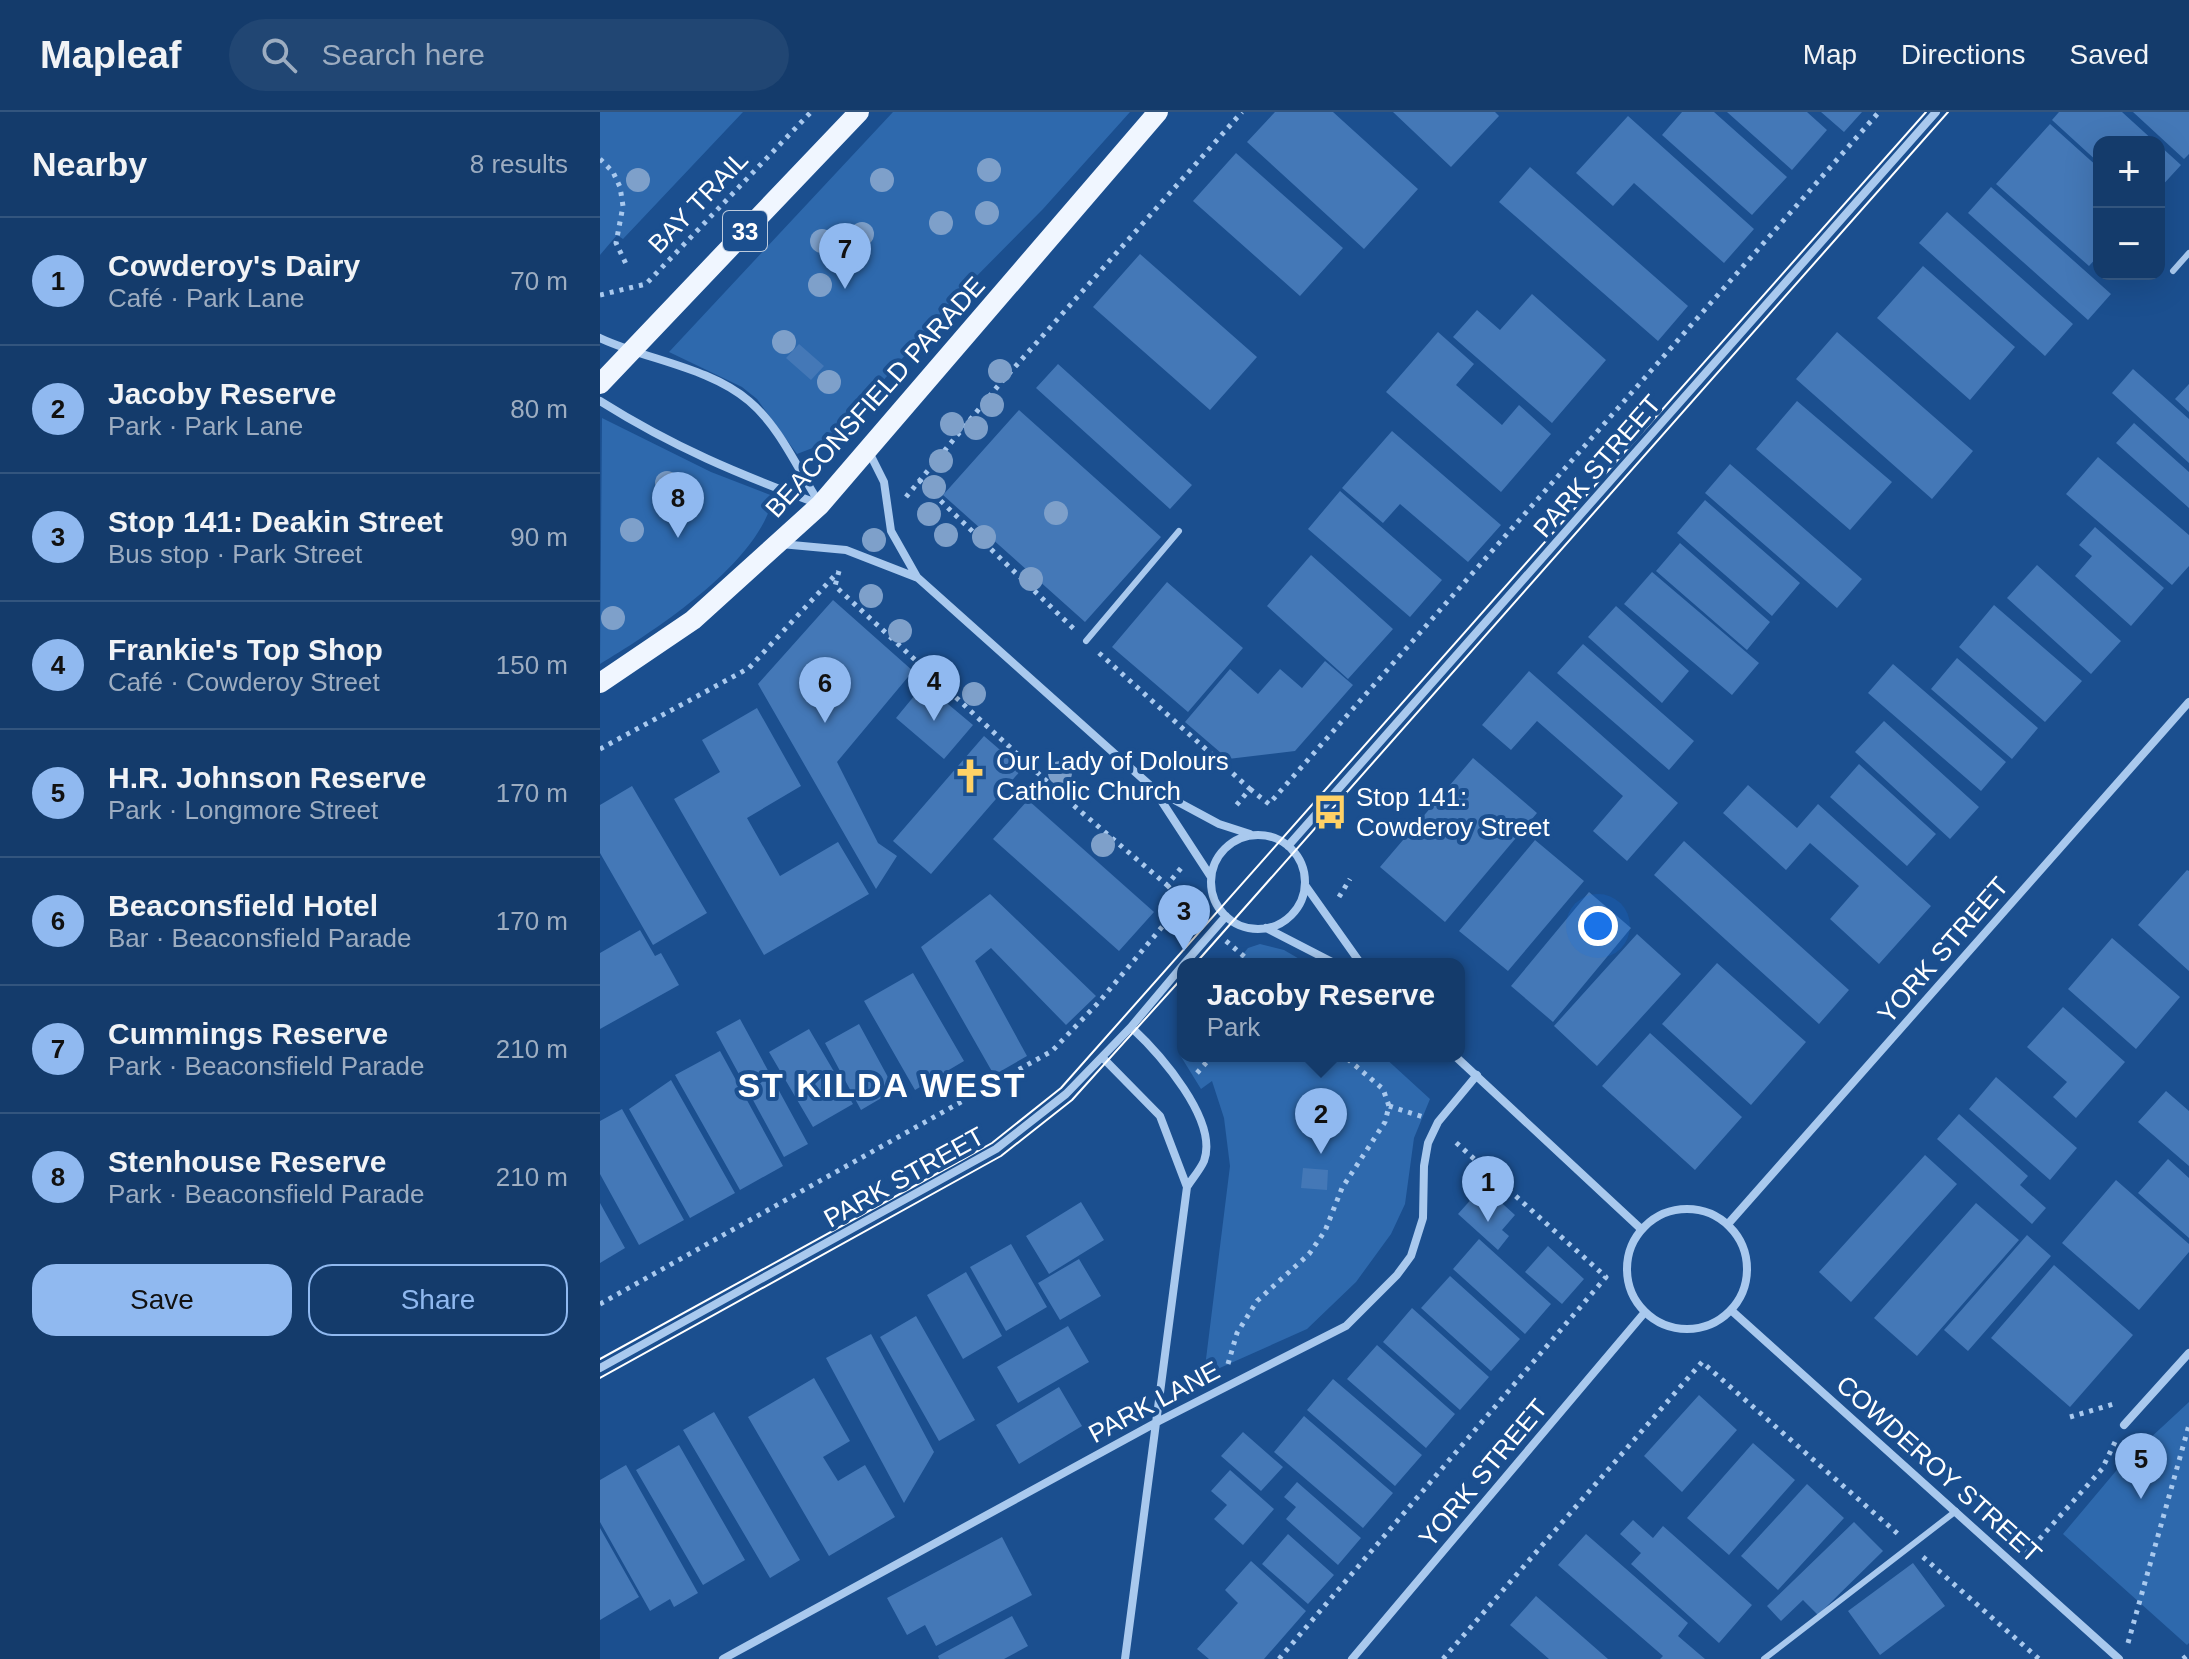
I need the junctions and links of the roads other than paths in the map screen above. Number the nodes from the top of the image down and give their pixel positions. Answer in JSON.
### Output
{"nodes":[{"id":1,"x":859,"y":112,"type":"edge"},
{"id":2,"x":1158,"y":112,"type":"edge"},
{"id":3,"x":1936,"y":112,"type":"edge"},
{"id":4,"x":2189,"y":253,"type":"edge"},
{"id":5,"x":2173,"y":271,"type":"dead end"},
{"id":6,"x":600,"y":338,"type":"edge"},
{"id":7,"x":631,"y":351,"type":"junction"},
{"id":8,"x":600,"y":384,"type":"edge"},
{"id":9,"x":600,"y":401,"type":"edge"},
{"id":10,"x":868,"y":449,"type":"junction"},
{"id":11,"x":820,"y":505,"type":"junction"},
{"id":12,"x":1179,"y":531,"type":"dead end"},
{"id":13,"x":780,"y":544,"type":"junction"},
{"id":14,"x":918,"y":578,"type":"junction"},
{"id":15,"x":1086,"y":641,"type":"dead end"},
{"id":16,"x":600,"y":683,"type":"edge"},
{"id":17,"x":2189,"y":702,"type":"edge"},
{"id":18,"x":1153,"y":788,"type":"junction"},
{"id":19,"x":1252,"y":835,"type":"junction"},
{"id":20,"x":1288,"y":846,"type":"junction"},
{"id":21,"x":1211,"y":877,"type":"junction"},
{"id":22,"x":1305,"y":884,"type":"junction"},
{"id":23,"x":1226,"y":916,"type":"junction"},
{"id":24,"x":1266,"y":928,"type":"junction"},
{"id":25,"x":1189,"y":958,"type":"edge"},
{"id":26,"x":1324,"y":958,"type":"edge"},
{"id":27,"x":1357,"y":958,"type":"edge"},
{"id":28,"x":1177,"y":972,"type":"edge"},
{"id":29,"x":1131,"y":1027,"type":"junction"},
{"id":30,"x":1102,"y":1057,"type":"junction"},
{"id":31,"x":1462,"y":1062,"type":"edge"},
{"id":32,"x":1477,"y":1075,"type":"junction"},
{"id":33,"x":1187,"y":1187,"type":"junction"},
{"id":34,"x":1728,"y":1224,"type":"junction"},
{"id":35,"x":1640,"y":1228,"type":"junction"},
{"id":36,"x":1732,"y":1311,"type":"junction"},
{"id":37,"x":1645,"y":1312,"type":"junction"},
{"id":38,"x":2189,"y":1353,"type":"edge"},
{"id":39,"x":600,"y":1368,"type":"edge"},
{"id":40,"x":1159,"y":1421,"type":"junction"},
{"id":41,"x":2124,"y":1425,"type":"road end"},
{"id":42,"x":1956,"y":1511,"type":"junction"},
{"id":43,"x":723,"y":1659,"type":"edge"},
{"id":44,"x":1125,"y":1659,"type":"edge"},
{"id":45,"x":1352,"y":1659,"type":"edge"},
{"id":46,"x":1764,"y":1659,"type":"edge"},
{"id":47,"x":2119,"y":1659,"type":"edge"}],
"edges":[{"from":1,"to":7,"type":"main road","number":"33"},
{"from":2,"to":10,"type":"main road","name":"BEACONSFIELD PARADE"},
{"from":3,"to":20,"type":"street","name":"PARK STREET"},
{"from":4,"to":5,"type":"lane"},
{"from":6,"to":7,"type":"street"},
{"from":7,"to":8,"type":"main road","number":"33"},
{"from":7,"to":11,"type":"street"},
{"from":9,"to":11,"type":"street"},
{"from":10,"to":11,"type":"main road","name":"BEACONSFIELD PARADE"},
{"from":10,"to":14,"type":"street"},
{"from":11,"to":13,"type":"main road","name":"BEACONSFIELD PARADE"},
{"from":12,"to":15,"type":"lane"},
{"from":13,"to":14,"type":"street"},
{"from":13,"to":16,"type":"main road","name":"BEACONSFIELD PARADE"},
{"from":14,"to":18,"type":"street"},
{"from":17,"to":34,"type":"street","name":"YORK STREET"},
{"from":18,"to":19,"type":"street"},
{"from":18,"to":21,"type":"street"},
{"from":19,"to":20,"type":"street"},
{"from":19,"to":21,"type":"street"},
{"from":20,"to":22,"type":"street"},
{"from":21,"to":23,"type":"street"},
{"from":22,"to":24,"type":"street"},
{"from":22,"to":27,"type":"street"},
{"from":23,"to":24,"type":"street"},
{"from":23,"to":25,"type":"street","name":"PARK STREET"},
{"from":24,"to":26,"type":"street"},
{"from":28,"to":29,"type":"street","name":"PARK STREET"},
{"from":29,"to":30,"type":"street","name":"PARK STREET"},
{"from":29,"to":33,"type":"street"},
{"from":30,"to":33,"type":"street"},
{"from":30,"to":39,"type":"street","name":"PARK STREET"},
{"from":31,"to":32,"type":"street"},
{"from":32,"to":35,"type":"street"},
{"from":32,"to":40,"type":"street","name":"PARK LANE"},
{"from":33,"to":40,"type":"street"},
{"from":34,"to":35,"type":"street"},
{"from":34,"to":36,"type":"street"},
{"from":35,"to":37,"type":"street"},
{"from":36,"to":37,"type":"street"},
{"from":36,"to":42,"type":"street","name":"COWDEROY STREET"},
{"from":37,"to":45,"type":"street","name":"YORK STREET"},
{"from":38,"to":41,"type":"street"},
{"from":40,"to":43,"type":"street","name":"PARK LANE"},
{"from":40,"to":44,"type":"street"},
{"from":42,"to":46,"type":"lane"},
{"from":42,"to":47,"type":"street","name":"COWDEROY STREET"}]}
